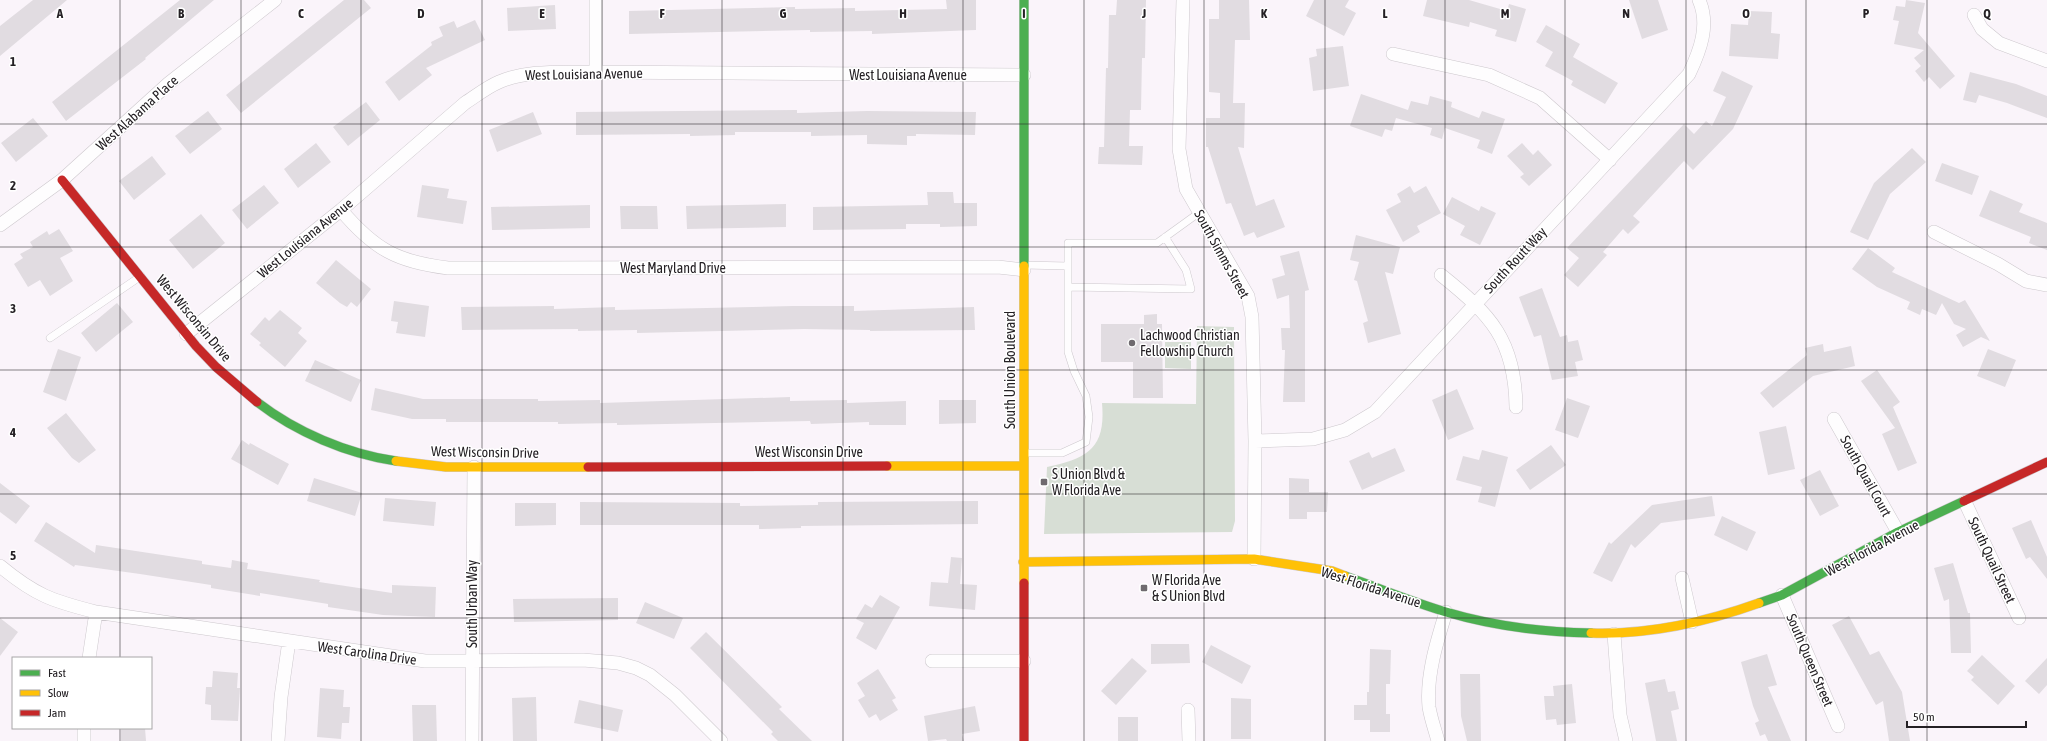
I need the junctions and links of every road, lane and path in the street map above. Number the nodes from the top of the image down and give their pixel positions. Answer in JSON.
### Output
{"nodes":[{"id":1,"x":274,"y":0,"type":"edge"},
{"id":2,"x":596,"y":0,"type":"edge"},
{"id":3,"x":1024,"y":0,"type":"edge"},
{"id":4,"x":1184,"y":0,"type":"edge"},
{"id":5,"x":1699,"y":0,"type":"edge"},
{"id":6,"x":1974,"y":14,"type":"dead end"},
{"id":7,"x":1394,"y":54,"type":"dead end"},
{"id":8,"x":2047,"y":61,"type":"edge"},
{"id":9,"x":596,"y":72,"type":"junction"},
{"id":10,"x":1024,"y":75,"type":"junction"},
{"id":11,"x":1610,"y":160,"type":"junction"},
{"id":12,"x":62,"y":180,"type":"junction"},
{"id":13,"x":341,"y":210,"type":"junction"},
{"id":14,"x":1200,"y":212,"type":"junction"},
{"id":15,"x":0,"y":225,"type":"edge"},
{"id":16,"x":1934,"y":232,"type":"dead end"},
{"id":17,"x":1165,"y":237,"type":"junction"},
{"id":18,"x":1068,"y":266,"type":"junction"},
{"id":19,"x":1024,"y":267,"type":"junction"},
{"id":20,"x":141,"y":275,"type":"junction"},
{"id":21,"x":1441,"y":275,"type":"dead end"},
{"id":22,"x":2047,"y":285,"type":"edge"},
{"id":23,"x":1068,"y":287,"type":"junction"},
{"id":24,"x":1475,"y":303,"type":"junction"},
{"id":25,"x":186,"y":334,"type":"junction"},
{"id":26,"x":50,"y":338,"type":"dead end"},
{"id":27,"x":1516,"y":407,"type":"dead end"},
{"id":28,"x":1834,"y":419,"type":"dead end"},
{"id":29,"x":1255,"y":441,"type":"junction"},
{"id":30,"x":1023,"y":454,"type":"junction"},
{"id":31,"x":2047,"y":462,"type":"edge"},
{"id":32,"x":1024,"y":466,"type":"junction"},
{"id":33,"x":474,"y":467,"type":"junction"},
{"id":34,"x":1965,"y":502,"type":"junction"},
{"id":35,"x":1898,"y":532,"type":"junction"},
{"id":36,"x":1254,"y":559,"type":"junction"},
{"id":37,"x":1023,"y":562,"type":"junction"},
{"id":38,"x":0,"y":566,"type":"edge"},
{"id":39,"x":1682,"y":578,"type":"dead end"},
{"id":40,"x":1782,"y":595,"type":"junction"},
{"id":41,"x":96,"y":612,"type":"junction"},
{"id":42,"x":1446,"y":612,"type":"junction"},
{"id":43,"x":2019,"y":618,"type":"dead end"},
{"id":44,"x":1692,"y":622,"type":"junction"},
{"id":45,"x":1614,"y":634,"type":"junction"},
{"id":46,"x":289,"y":641,"type":"junction"},
{"id":47,"x":90,"y":657,"type":"edge"},
{"id":48,"x":932,"y":661,"type":"dead end"},
{"id":49,"x":1024,"y":661,"type":"junction"},
{"id":50,"x":473,"y":662,"type":"junction"},
{"id":51,"x":1188,"y":710,"type":"dead end"},
{"id":52,"x":1838,"y":726,"type":"dead end"},
{"id":53,"x":84,"y":729,"type":"edge"},
{"id":54,"x":84,"y":741,"type":"edge"},
{"id":55,"x":278,"y":741,"type":"edge"},
{"id":56,"x":472,"y":741,"type":"edge"},
{"id":57,"x":721,"y":741,"type":"edge"},
{"id":58,"x":1024,"y":741,"type":"edge"},
{"id":59,"x":1189,"y":741,"type":"edge"},
{"id":60,"x":1438,"y":741,"type":"edge"},
{"id":61,"x":1626,"y":741,"type":"edge"}],
"edges":[{"from":1,"to":12,"type":"street","name":"West Alabama Place"},
{"from":2,"to":9,"type":"street"},
{"from":3,"to":10,"type":"street","name":"South Union Boulevard"},
{"from":4,"to":14,"type":"street","name":"South Simms Street"},
{"from":5,"to":11,"type":"street","name":"South Routt Way"},
{"from":6,"to":8,"type":"street"},
{"from":7,"to":11,"type":"street"},
{"from":9,"to":10,"type":"street","name":"West Louisiana Avenue"},
{"from":9,"to":13,"type":"street","name":"West Louisiana Avenue"},
{"from":10,"to":19,"type":"street","name":"South Union Boulevard"},
{"from":11,"to":24,"type":"street","name":"South Routt Way"},
{"from":12,"to":15,"type":"street","name":"West Alabama Place"},
{"from":12,"to":20,"type":"street","name":"West Wisconsin Drive"},
{"from":13,"to":19,"type":"street","name":"West Maryland Drive"},
{"from":13,"to":25,"type":"street","name":"West Louisiana Avenue"},
{"from":14,"to":17,"type":"lane"},
{"from":14,"to":29,"type":"street","name":"South Simms Street"},
{"from":16,"to":22,"type":"street"},
{"from":17,"to":18,"type":"lane"},
{"from":17,"to":23,"type":"lane"},
{"from":18,"to":19,"type":"lane"},
{"from":18,"to":23,"type":"lane"},
{"from":19,"to":30,"type":"street","name":"South Union Boulevard"},
{"from":20,"to":25,"type":"street","name":"West Wisconsin Drive"},
{"from":20,"to":26,"type":"lane"},
{"from":21,"to":24,"type":"street"},
{"from":23,"to":30,"type":"lane"},
{"from":24,"to":27,"type":"street"},
{"from":24,"to":29,"type":"street","name":"South Routt Way"},
{"from":25,"to":33,"type":"street","name":"West Wisconsin Drive"},
{"from":28,"to":35,"type":"street","name":"South Quail Court"},
{"from":29,"to":36,"type":"street","name":"South Simms Street"},
{"from":30,"to":32,"type":"street","name":"South Union Boulevard"},
{"from":31,"to":34,"type":"street","name":"West Florida Avenue"},
{"from":32,"to":33,"type":"street","name":"West Wisconsin Drive"},
{"from":32,"to":37,"type":"street","name":"South Union Boulevard"},
{"from":33,"to":50,"type":"street","name":"South Urban Way"},
{"from":34,"to":35,"type":"street","name":"West Florida Avenue"},
{"from":34,"to":43,"type":"street","name":"South Quail Street"},
{"from":35,"to":40,"type":"street","name":"West Florida Avenue"},
{"from":36,"to":37,"type":"street","name":"West Florida Avenue"},
{"from":36,"to":42,"type":"street","name":"West Florida Avenue"},
{"from":37,"to":49,"type":"street","name":"South Union Boulevard"},
{"from":38,"to":41,"type":"street","name":"West Carolina Drive"},
{"from":39,"to":44,"type":"street"},
{"from":40,"to":44,"type":"street","name":"West Florida Avenue"},
{"from":40,"to":52,"type":"street","name":"South Queen Street"},
{"from":41,"to":46,"type":"street","name":"West Carolina Drive"},
{"from":41,"to":47,"type":"street"},
{"from":42,"to":45,"type":"street","name":"West Florida Avenue"},
{"from":42,"to":60,"type":"street"},
{"from":44,"to":45,"type":"street","name":"West Florida Avenue"},
{"from":45,"to":61,"type":"street"},
{"from":46,"to":50,"type":"street","name":"West Carolina Drive"},
{"from":46,"to":55,"type":"street"},
{"from":48,"to":49,"type":"street"},
{"from":49,"to":58,"type":"street","name":"South Union Boulevard"},
{"from":50,"to":56,"type":"street","name":"South Urban Way"},
{"from":50,"to":57,"type":"street","name":"West Carolina Drive"},
{"from":51,"to":59,"type":"street"},
{"from":53,"to":54,"type":"street"}]}
